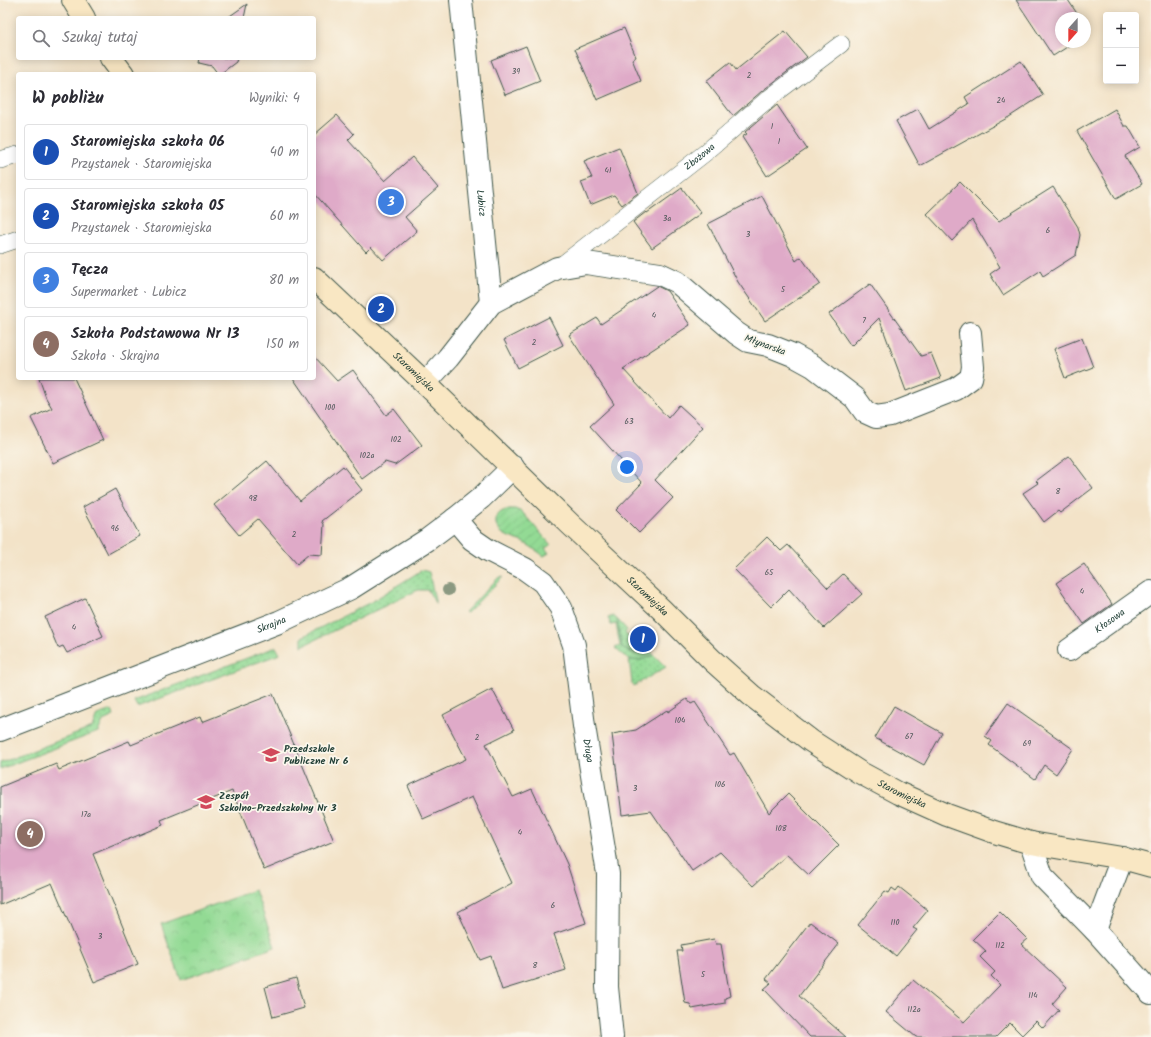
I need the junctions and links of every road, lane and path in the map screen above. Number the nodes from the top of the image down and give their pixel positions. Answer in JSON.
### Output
{"nodes":[{"id":1,"x":73,"y":0,"type":"edge"},
{"id":2,"x":461,"y":0,"type":"edge"},
{"id":3,"x":83,"y":16,"type":"edge"},
{"id":4,"x":841,"y":44,"type":"dead end"},
{"id":5,"x":112,"y":60,"type":"edge"},
{"id":6,"x":122,"y":72,"type":"edge"},
{"id":7,"x":16,"y":156,"type":"edge"},
{"id":8,"x":0,"y":160,"type":"edge"},
{"id":9,"x":16,"y":240,"type":"edge"},
{"id":10,"x":0,"y":245,"type":"edge"},
{"id":11,"x":557,"y":268,"type":"junction"},
{"id":12,"x":316,"y":280,"type":"edge"},
{"id":13,"x":491,"y":303,"type":"junction"},
{"id":14,"x":970,"y":333,"type":"dead end"},
{"id":15,"x":425,"y":383,"type":"junction"},
{"id":16,"x":512,"y":468,"type":"junction"},
{"id":17,"x":454,"y":519,"type":"junction"},
{"id":18,"x":1151,"y":592,"type":"edge"},
{"id":19,"x":1069,"y":650,"type":"dead end"},
{"id":20,"x":0,"y":730,"type":"edge"},
{"id":21,"x":1031,"y":843,"type":"junction"},
{"id":22,"x":1122,"y":858,"type":"junction"},
{"id":23,"x":1151,"y":858,"type":"edge"},
{"id":24,"x":1151,"y":866,"type":"edge"},
{"id":25,"x":1095,"y":930,"type":"junction"},
{"id":26,"x":1151,"y":993,"type":"edge"},
{"id":27,"x":612,"y":1037,"type":"edge"}],
"edges":[{"from":1,"to":3,"type":"street"},
{"from":2,"to":13,"type":"street","name":"Lubicz"},
{"from":4,"to":11,"type":"lane","name":"Zbożowa"},
{"from":5,"to":6,"type":"street"},
{"from":7,"to":8,"type":"lane"},
{"from":9,"to":10,"type":"lane"},
{"from":11,"to":13,"type":"street","name":"Młynarska"},
{"from":11,"to":14,"type":"street","name":"Młynarska"},
{"from":12,"to":15,"type":"street","name":"Staromiejska"},
{"from":13,"to":15,"type":"street"},
{"from":15,"to":16,"type":"street","name":"Staromiejska"},
{"from":16,"to":17,"type":"street","name":"Skrajna"},
{"from":16,"to":21,"type":"street","name":"Staromiejska"},
{"from":17,"to":20,"type":"street","name":"Skrajna"},
{"from":17,"to":27,"type":"street","name":"Długa"},
{"from":18,"to":19,"type":"street","name":"Kłosowa"},
{"from":21,"to":22,"type":"street","name":"Staromiejska"},
{"from":21,"to":25,"type":"street"},
{"from":22,"to":23,"type":"street","name":"Staromiejska"},
{"from":22,"to":24,"type":"street","name":"Staromiejska"},
{"from":22,"to":25,"type":"street"},
{"from":25,"to":26,"type":"street"}]}
